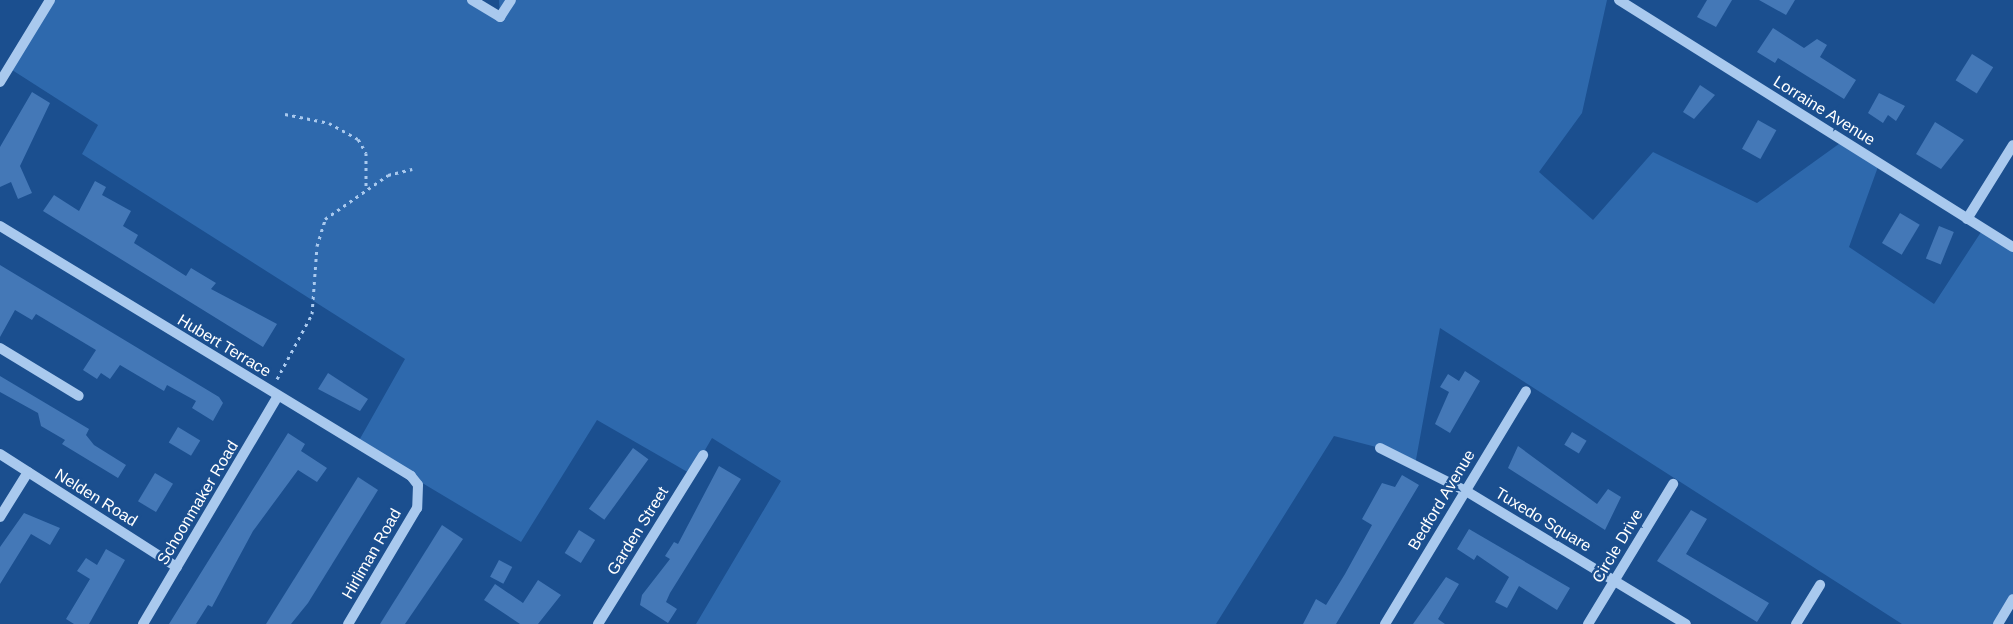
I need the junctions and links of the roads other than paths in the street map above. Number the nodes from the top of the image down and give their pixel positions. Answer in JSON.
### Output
{"nodes":[{"id":1,"x":50,"y":0,"type":"edge"},
{"id":2,"x":472,"y":0,"type":"edge"},
{"id":3,"x":511,"y":0,"type":"edge"},
{"id":4,"x":1619,"y":0,"type":"edge"},
{"id":5,"x":0,"y":82,"type":"edge"},
{"id":6,"x":2013,"y":145,"type":"edge"},
{"id":7,"x":1967,"y":219,"type":"junction"},
{"id":8,"x":0,"y":226,"type":"edge"},
{"id":9,"x":2013,"y":247,"type":"edge"},
{"id":10,"x":0,"y":348,"type":"edge"},
{"id":11,"x":1526,"y":391,"type":"dead end"},
{"id":12,"x":274,"y":394,"type":"junction"},
{"id":13,"x":79,"y":396,"type":"dead end"},
{"id":14,"x":1380,"y":448,"type":"dead end"},
{"id":15,"x":0,"y":454,"type":"edge"},
{"id":16,"x":703,"y":454,"type":"dead end"},
{"id":17,"x":28,"y":472,"type":"junction"},
{"id":18,"x":1673,"y":484,"type":"dead end"},
{"id":19,"x":1466,"y":491,"type":"junction"},
{"id":20,"x":420,"y":499,"type":"joint"},
{"id":21,"x":0,"y":517,"type":"edge"},
{"id":22,"x":177,"y":567,"type":"junction"},
{"id":23,"x":1615,"y":582,"type":"junction"},
{"id":24,"x":1820,"y":585,"type":"dead end"},
{"id":25,"x":2013,"y":599,"type":"edge"},
{"id":26,"x":2010,"y":611,"type":"edge"},
{"id":27,"x":603,"y":622,"type":"edge"},
{"id":28,"x":143,"y":624,"type":"edge"},
{"id":29,"x":348,"y":624,"type":"edge"},
{"id":30,"x":1385,"y":624,"type":"edge"},
{"id":31,"x":1588,"y":624,"type":"edge"},
{"id":32,"x":1686,"y":624,"type":"edge"},
{"id":33,"x":1796,"y":624,"type":"edge"},
{"id":34,"x":1998,"y":624,"type":"edge"}],
"edges":[{"from":1,"to":5,"type":"street"},
{"from":2,"to":3,"type":"street"},
{"from":4,"to":7,"type":"street","name":"Lorraine Avenue"},
{"from":6,"to":7,"type":"street"},
{"from":7,"to":9,"type":"street","name":"Lorraine Avenue"},
{"from":8,"to":12,"type":"street","name":"Hubert Terrace"},
{"from":10,"to":13,"type":"street"},
{"from":11,"to":19,"type":"street","name":"Bedford Avenue"},
{"from":12,"to":20,"type":"street","name":"Hubert Terrace"},
{"from":12,"to":22,"type":"street","name":"Schoonmaker Road"},
{"from":14,"to":19,"type":"street","name":"Tuxedo Square"},
{"from":15,"to":17,"type":"street","name":"Nelden Road"},
{"from":16,"to":27,"type":"street","name":"Garden Street"},
{"from":17,"to":21,"type":"street"},
{"from":17,"to":22,"type":"street","name":"Nelden Road"},
{"from":18,"to":23,"type":"street","name":"Circle Drive"},
{"from":19,"to":23,"type":"street","name":"Tuxedo Square"},
{"from":19,"to":30,"type":"street","name":"Bedford Avenue"},
{"from":20,"to":29,"type":"street","name":"Hirliman Road"},
{"from":22,"to":28,"type":"street","name":"Schoonmaker Road"},
{"from":23,"to":31,"type":"street","name":"Circle Drive"},
{"from":23,"to":32,"type":"street","name":"Tuxedo Square"},
{"from":24,"to":33,"type":"street"},
{"from":25,"to":26,"type":"street"},
{"from":26,"to":34,"type":"street"}]}
